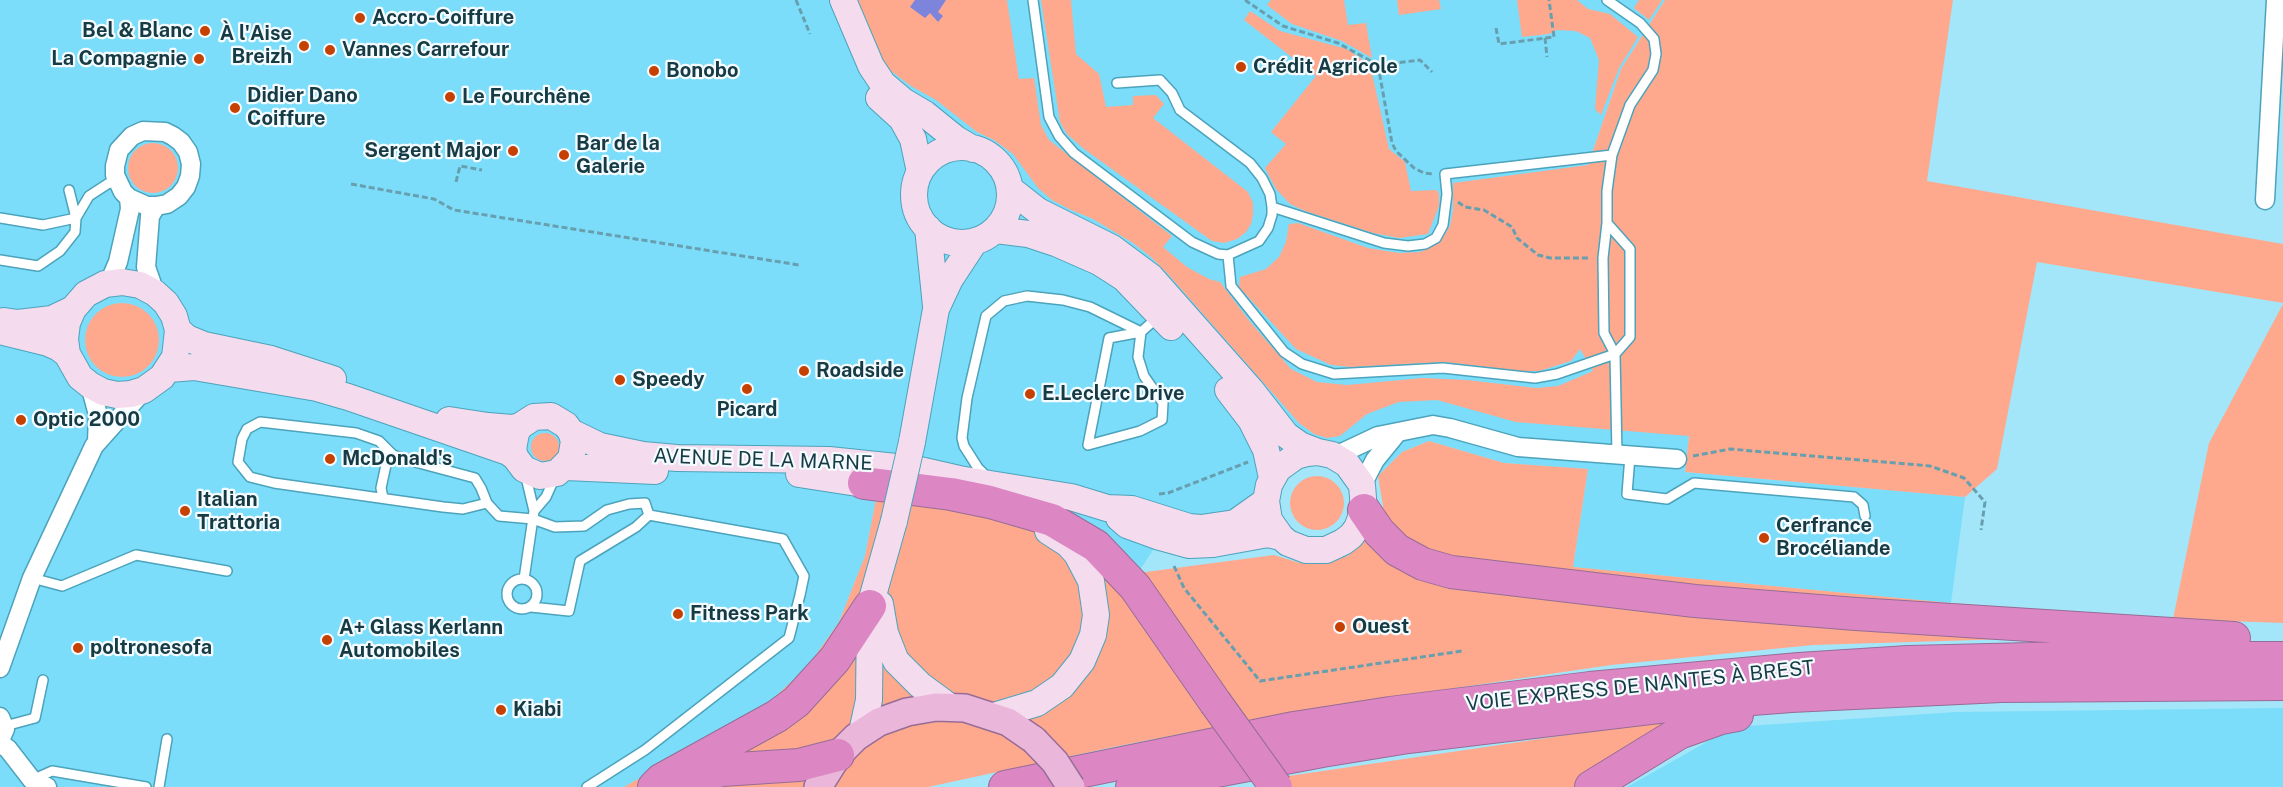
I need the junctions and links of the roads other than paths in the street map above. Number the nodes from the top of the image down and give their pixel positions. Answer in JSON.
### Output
{"nodes":[{"id":1,"x":826,"y":0,"type":"edge"},
{"id":2,"x":843,"y":0,"type":"edge"},
{"id":3,"x":1033,"y":0,"type":"edge"},
{"id":4,"x":1607,"y":0,"type":"edge"},
{"id":5,"x":2276,"y":0,"type":"edge"},
{"id":6,"x":1116,"y":83,"type":"dead end"},
{"id":7,"x":973,"y":149,"type":"junction"},
{"id":8,"x":1612,"y":155,"type":"junction"},
{"id":9,"x":920,"y":172,"type":"junction"},
{"id":10,"x":1010,"y":189,"type":"junction"},
{"id":11,"x":69,"y":190,"type":"dead end"},
{"id":12,"x":124,"y":191,"type":"junction"},
{"id":13,"x":2265,"y":200,"type":"dead end"},
{"id":14,"x":156,"y":206,"type":"junction"},
{"id":15,"x":1272,"y":207,"type":"junction"},
{"id":16,"x":0,"y":218,"type":"edge"},
{"id":17,"x":75,"y":218,"type":"junction"},
{"id":18,"x":1606,"y":223,"type":"junction"},
{"id":19,"x":928,"y":228,"type":"junction"},
{"id":20,"x":985,"y":235,"type":"junction"},
{"id":21,"x":1228,"y":255,"type":"junction"},
{"id":22,"x":0,"y":260,"type":"edge"},
{"id":23,"x":105,"y":284,"type":"junction"},
{"id":24,"x":155,"y":293,"type":"junction"},
{"id":25,"x":73,"y":309,"type":"junction"},
{"id":26,"x":936,"y":309,"type":"junction"},
{"id":27,"x":1161,"y":315,"type":"junction"},
{"id":28,"x":4,"y":322,"type":"edge"},
{"id":29,"x":178,"y":330,"type":"junction"},
{"id":30,"x":1141,"y":332,"type":"junction"},
{"id":31,"x":67,"y":354,"type":"junction"},
{"id":32,"x":1616,"y":354,"type":"junction"},
{"id":33,"x":169,"y":369,"type":"junction"},
{"id":34,"x":90,"y":386,"type":"junction"},
{"id":35,"x":144,"y":390,"type":"junction"},
{"id":36,"x":520,"y":426,"type":"junction"},
{"id":37,"x":571,"y":432,"type":"junction"},
{"id":38,"x":1397,"y":433,"type":"junction"},
{"id":39,"x":97,"y":442,"type":"junction"},
{"id":40,"x":1325,"y":454,"type":"junction"},
{"id":41,"x":393,"y":455,"type":"junction"},
{"id":42,"x":1623,"y":456,"type":"junction"},
{"id":43,"x":1677,"y":459,"type":"road end"},
{"id":44,"x":519,"y":463,"type":"junction"},
{"id":45,"x":562,"y":470,"type":"junction"},
{"id":46,"x":799,"y":474,"type":"junction"},
{"id":47,"x":959,"y":478,"type":"junction"},
{"id":48,"x":864,"y":483,"type":"junction"},
{"id":49,"x":995,"y":484,"type":"junction"},
{"id":50,"x":1269,"y":489,"type":"junction"},
{"id":51,"x":383,"y":498,"type":"junction"},
{"id":52,"x":1363,"y":498,"type":"junction"},
{"id":53,"x":487,"y":503,"type":"junction"},
{"id":54,"x":1107,"y":508,"type":"junction"},
{"id":55,"x":534,"y":515,"type":"junction"},
{"id":56,"x":649,"y":515,"type":"junction"},
{"id":57,"x":1864,"y":516,"type":"dead end"},
{"id":58,"x":1281,"y":537,"type":"junction"},
{"id":59,"x":884,"y":561,"type":"junction"},
{"id":60,"x":228,"y":571,"type":"dead end"},
{"id":61,"x":32,"y":578,"type":"junction"},
{"id":62,"x":524,"y":579,"type":"junction"},
{"id":63,"x":870,"y":606,"type":"junction"},
{"id":64,"x":531,"y":607,"type":"junction"},
{"id":65,"x":2283,"y":641,"type":"edge"},
{"id":66,"x":2283,"y":658,"type":"edge"},
{"id":67,"x":0,"y":668,"type":"edge"},
{"id":68,"x":43,"y":680,"type":"dead end"},
{"id":69,"x":2283,"y":684,"type":"edge"},
{"id":70,"x":1966,"y":688,"type":"junction"},
{"id":71,"x":950,"y":707,"type":"junction"},
{"id":72,"x":994,"y":716,"type":"junction"},
{"id":73,"x":1,"y":731,"type":"edge"},
{"id":74,"x":862,"y":732,"type":"junction"},
{"id":75,"x":167,"y":739,"type":"dead end"},
{"id":76,"x":838,"y":755,"type":"junction"},
{"id":77,"x":39,"y":784,"type":"edge"},
{"id":78,"x":146,"y":787,"type":"edge"},
{"id":79,"x":159,"y":787,"type":"edge"},
{"id":80,"x":587,"y":787,"type":"edge"},
{"id":81,"x":654,"y":787,"type":"edge"},
{"id":82,"x":668,"y":787,"type":"edge"},
{"id":83,"x":818,"y":787,"type":"edge"},
{"id":84,"x":1005,"y":787,"type":"edge"},
{"id":85,"x":1071,"y":787,"type":"edge"},
{"id":86,"x":1132,"y":787,"type":"edge"},
{"id":87,"x":1276,"y":787,"type":"edge"},
{"id":88,"x":1591,"y":787,"type":"edge"}],
"edges":[{"from":1,"to":9,"type":"main road"},
{"from":2,"to":7,"type":"main road"},
{"from":3,"to":21,"type":"lane"},
{"from":4,"to":8,"type":"lane"},
{"from":5,"to":13,"type":"street"},
{"from":6,"to":15,"type":"lane"},
{"from":7,"to":9,"type":"main road"},
{"from":7,"to":10,"type":"main road"},
{"from":8,"to":15,"type":"lane"},
{"from":8,"to":18,"type":"lane"},
{"from":9,"to":19,"type":"main road"},
{"from":10,"to":20,"type":"main road"},
{"from":10,"to":40,"type":"main road"},
{"from":11,"to":17,"type":"lane"},
{"from":12,"to":14,"type":"street"},
{"from":12,"to":14,"type":"street"},
{"from":12,"to":17,"type":"lane"},
{"from":12,"to":23,"type":"street"},
{"from":14,"to":24,"type":"street"},
{"from":15,"to":21,"type":"lane"},
{"from":16,"to":17,"type":"lane"},
{"from":17,"to":22,"type":"lane"},
{"from":18,"to":32,"type":"lane"},
{"from":18,"to":32,"type":"lane"},
{"from":19,"to":20,"type":"main road"},
{"from":19,"to":26,"type":"main road"},
{"from":20,"to":26,"type":"main road"},
{"from":20,"to":27,"type":"main road"},
{"from":21,"to":32,"type":"lane"},
{"from":23,"to":24,"type":"main road"},
{"from":23,"to":25,"type":"main road"},
{"from":24,"to":29,"type":"main road"},
{"from":25,"to":28,"type":"main road"},
{"from":25,"to":31,"type":"main road"},
{"from":26,"to":59,"type":"main road","bridge":true},
{"from":27,"to":30,"type":"lane"},
{"from":27,"to":50,"type":"main road"},
{"from":28,"to":31,"type":"main road"},
{"from":29,"to":33,"type":"main road"},
{"from":29,"to":36,"type":"main road"},
{"from":30,"to":30,"type":"lane"},
{"from":30,"to":49,"type":"lane"},
{"from":31,"to":34,"type":"main road"},
{"from":32,"to":42,"type":"lane"},
{"from":33,"to":35,"type":"main road"},
{"from":33,"to":44,"type":"main road"},
{"from":34,"to":35,"type":"main road"},
{"from":34,"to":39,"type":"street"},
{"from":35,"to":39,"type":"street"},
{"from":36,"to":37,"type":"main road"},
{"from":36,"to":44,"type":"main road"},
{"from":37,"to":45,"type":"main road"},
{"from":37,"to":47,"type":"main road","name":"AVENUE DE LA MARNE"},
{"from":38,"to":40,"type":"street"},
{"from":38,"to":42,"type":"street"},
{"from":38,"to":52,"type":"street"},
{"from":39,"to":61,"type":"street"},
{"from":40,"to":50,"type":"main road"},
{"from":40,"to":52,"type":"main road"},
{"from":41,"to":51,"type":"lane"},
{"from":41,"to":51,"type":"lane"},
{"from":41,"to":53,"type":"lane"},
{"from":42,"to":43,"type":"street"},
{"from":42,"to":57,"type":"lane"},
{"from":44,"to":45,"type":"main road"},
{"from":44,"to":55,"type":"lane"},
{"from":45,"to":46,"type":"main road","name":"AVENUE DE LA MARNE"},
{"from":45,"to":55,"type":"lane"},
{"from":46,"to":47,"type":"main road","name":"AVENUE DE LA MARNE"},
{"from":46,"to":48,"type":"main road"},
{"from":47,"to":49,"type":"main road","name":"AVENUE DE LA MARNE"},
{"from":48,"to":72,"type":"main road"},
{"from":48,"to":87,"type":"highway","bridge":true},
{"from":49,"to":54,"type":"main road","name":"AVENUE DE LA MARNE"},
{"from":50,"to":54,"type":"main road","name":"AVENUE DE LA MARNE"},
{"from":50,"to":58,"type":"main road"},
{"from":51,"to":53,"type":"lane"},
{"from":52,"to":58,"type":"main road"},
{"from":52,"to":65,"type":"highway"},
{"from":53,"to":55,"type":"lane"},
{"from":54,"to":58,"type":"main road","name":"AVENUE DE LA MARNE"},
{"from":55,"to":56,"type":"lane"},
{"from":55,"to":62,"type":"lane"},
{"from":56,"to":64,"type":"lane"},
{"from":56,"to":80,"type":"lane"},
{"from":59,"to":63,"type":"main road"},
{"from":59,"to":71,"type":"main road"},
{"from":60,"to":61,"type":"lane"},
{"from":61,"to":67,"type":"street"},
{"from":62,"to":64,"type":"lane"},
{"from":62,"to":64,"type":"lane"},
{"from":63,"to":74,"type":"main road"},
{"from":63,"to":81,"type":"highway"},
{"from":66,"to":84,"type":"highway","name":"VOIE EXPRESS DE NANTES À BREST"},
{"from":68,"to":73,"type":"lane"},
{"from":69,"to":70,"type":"highway","name":"VOIE EXPRESS DE NANTES À BREST"},
{"from":70,"to":86,"type":"highway","name":"VOIE EXPRESS DE NANTES À BREST"},
{"from":70,"to":88,"type":"highway"},
{"from":71,"to":72,"type":"main road"},
{"from":71,"to":74,"type":"main road"},
{"from":72,"to":85,"type":"main road","bridge":true},
{"from":73,"to":77,"type":"street"},
{"from":74,"to":76,"type":"main road"},
{"from":75,"to":79,"type":"lane"},
{"from":76,"to":82,"type":"highway"},
{"from":76,"to":83,"type":"main road"},
{"from":77,"to":78,"type":"lane"}]}
